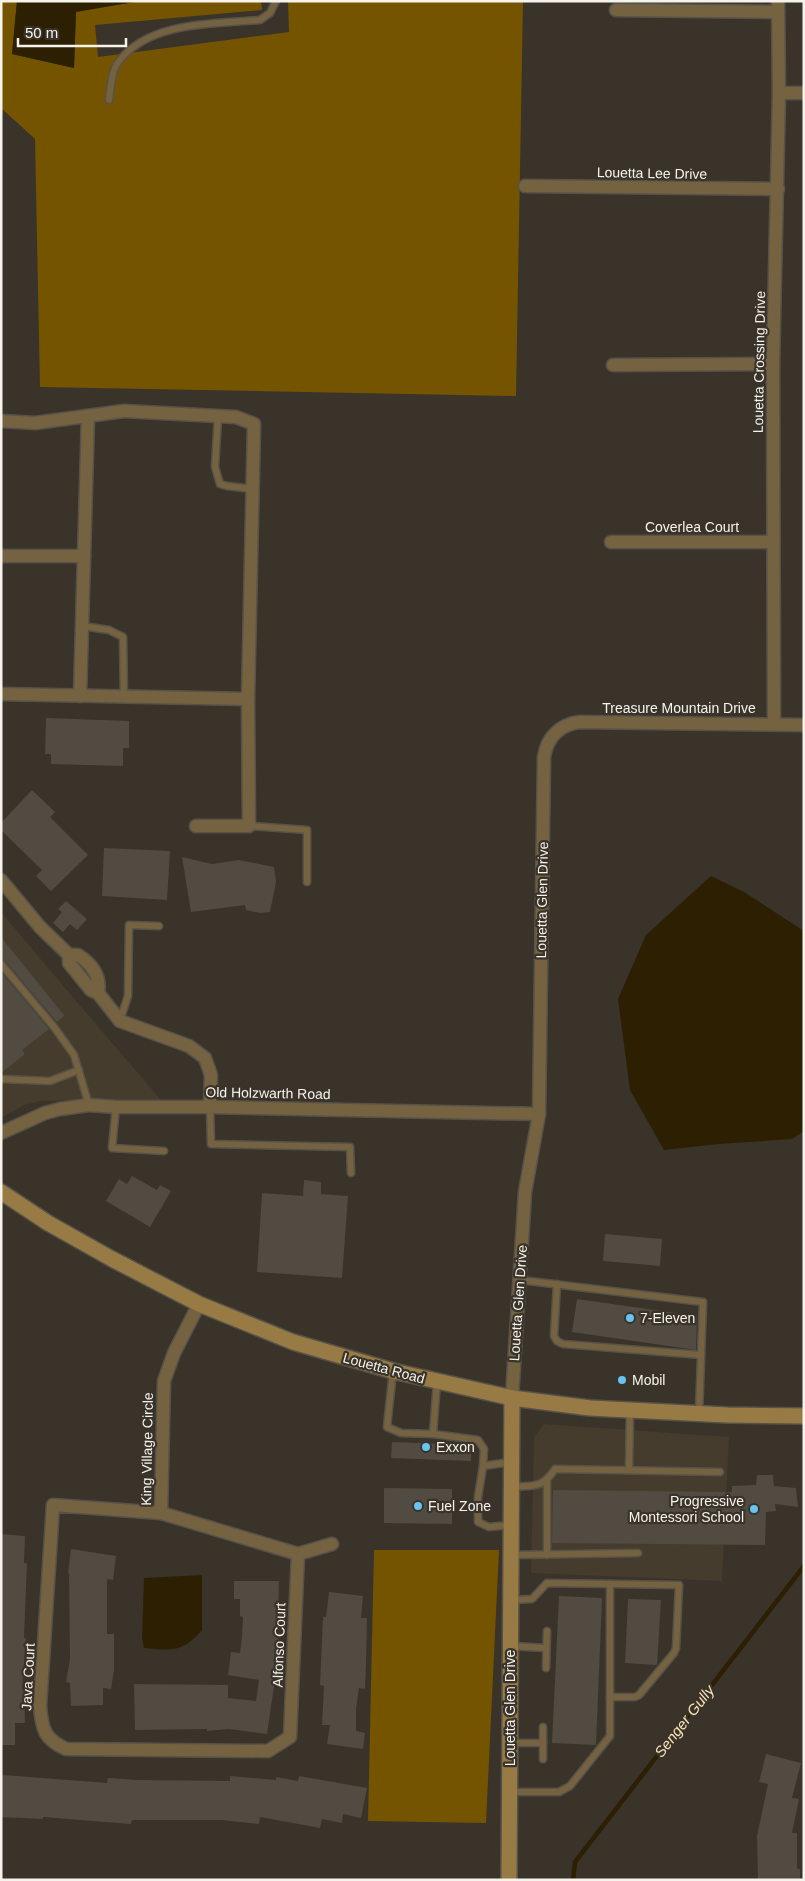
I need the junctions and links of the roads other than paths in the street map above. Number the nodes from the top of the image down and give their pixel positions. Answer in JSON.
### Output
{"nodes":[{"id":1,"x":276,"y":1,"type":"edge"},
{"id":2,"x":778,"y":7,"type":"edge"},
{"id":3,"x":616,"y":10,"type":"dead end"},
{"id":4,"x":780,"y":93,"type":"junction"},
{"id":5,"x":804,"y":93,"type":"edge"},
{"id":6,"x":109,"y":100,"type":"dead end"},
{"id":7,"x":525,"y":186,"type":"dead end"},
{"id":8,"x":778,"y":189,"type":"junction"},
{"id":9,"x":773,"y":364,"type":"junction"},
{"id":10,"x":613,"y":365,"type":"dead end"},
{"id":11,"x":88,"y":416,"type":"junction"},
{"id":12,"x":218,"y":416,"type":"junction"},
{"id":13,"x":1,"y":421,"type":"edge"},
{"id":14,"x":252,"y":488,"type":"junction"},
{"id":15,"x":611,"y":542,"type":"dead end"},
{"id":16,"x":773,"y":542,"type":"junction"},
{"id":17,"x":1,"y":556,"type":"edge"},
{"id":18,"x":84,"y":556,"type":"junction"},
{"id":19,"x":82,"y":626,"type":"junction"},
{"id":20,"x":1,"y":694,"type":"edge"},
{"id":21,"x":80,"y":696,"type":"junction"},
{"id":22,"x":124,"y":696,"type":"junction"},
{"id":23,"x":248,"y":700,"type":"junction"},
{"id":24,"x":774,"y":724,"type":"junction"},
{"id":25,"x":804,"y":725,"type":"edge"},
{"id":26,"x":556,"y":732,"type":"joint"},
{"id":27,"x":196,"y":826,"type":"dead end"},
{"id":28,"x":249,"y":826,"type":"junction"},
{"id":29,"x":1,"y":880,"type":"edge"},
{"id":30,"x":307,"y":882,"type":"dead end"},
{"id":31,"x":159,"y":926,"type":"dead end"},
{"id":32,"x":1,"y":964,"type":"edge"},
{"id":33,"x":120,"y":1021,"type":"junction"},
{"id":34,"x":79,"y":1070,"type":"junction"},
{"id":35,"x":1,"y":1079,"type":"edge"},
{"id":36,"x":89,"y":1105,"type":"junction"},
{"id":37,"x":116,"y":1107,"type":"junction"},
{"id":38,"x":210,"y":1107,"type":"junction"},
{"id":39,"x":539,"y":1114,"type":"junction"},
{"id":40,"x":1,"y":1133,"type":"edge"},
{"id":41,"x":164,"y":1151,"type":"dead end"},
{"id":42,"x":351,"y":1173,"type":"dead end"},
{"id":43,"x":1,"y":1192,"type":"edge"},
{"id":44,"x":520,"y":1280,"type":"junction"},
{"id":45,"x":557,"y":1284,"type":"junction"},
{"id":46,"x":199,"y":1304,"type":"junction"},
{"id":47,"x":701,"y":1355,"type":"junction"},
{"id":48,"x":394,"y":1371,"type":"junction"},
{"id":49,"x":437,"y":1382,"type":"junction"},
{"id":50,"x":512,"y":1398,"type":"junction"},
{"id":51,"x":630,"y":1411,"type":"junction"},
{"id":52,"x":699,"y":1414,"type":"junction"},
{"id":53,"x":804,"y":1416,"type":"edge"},
{"id":54,"x":433,"y":1434,"type":"junction"},
{"id":55,"x":512,"y":1462,"type":"junction"},
{"id":56,"x":483,"y":1466,"type":"junction"},
{"id":57,"x":630,"y":1470,"type":"junction"},
{"id":58,"x":720,"y":1472,"type":"dead end"},
{"id":59,"x":547,"y":1481,"type":"junction"},
{"id":60,"x":512,"y":1487,"type":"junction"},
{"id":61,"x":161,"y":1513,"type":"junction"},
{"id":62,"x":512,"y":1525,"type":"junction"},
{"id":63,"x":332,"y":1544,"type":"dead end"},
{"id":64,"x":638,"y":1553,"type":"dead end"},
{"id":65,"x":298,"y":1554,"type":"junction"},
{"id":66,"x":511,"y":1555,"type":"junction"},
{"id":67,"x":547,"y":1555,"type":"junction"},
{"id":68,"x":610,"y":1584,"type":"junction"},
{"id":69,"x":511,"y":1600,"type":"junction"},
{"id":70,"x":547,"y":1631,"type":"dead end"},
{"id":71,"x":511,"y":1646,"type":"junction"},
{"id":72,"x":546,"y":1648,"type":"junction"},
{"id":73,"x":546,"y":1668,"type":"dead end"},
{"id":74,"x":610,"y":1697,"type":"junction"},
{"id":75,"x":543,"y":1727,"type":"dead end"},
{"id":76,"x":290,"y":1737,"type":"joint"},
{"id":77,"x":510,"y":1742,"type":"junction"},
{"id":78,"x":543,"y":1743,"type":"junction"},
{"id":79,"x":543,"y":1759,"type":"dead end"},
{"id":80,"x":510,"y":1792,"type":"junction"},
{"id":81,"x":509,"y":1880,"type":"edge"}],
"edges":[{"from":1,"to":6,"type":"lane"},
{"from":2,"to":3,"type":"street"},
{"from":2,"to":4,"type":"street","name":"Louetta Crossing Drive"},
{"from":4,"to":5,"type":"street"},
{"from":4,"to":8,"type":"street","name":"Louetta Crossing Drive"},
{"from":7,"to":8,"type":"street","name":"Louetta Lee Drive"},
{"from":8,"to":9,"type":"street","name":"Louetta Crossing Drive"},
{"from":9,"to":10,"type":"street"},
{"from":9,"to":16,"type":"street","name":"Louetta Crossing Drive"},
{"from":11,"to":12,"type":"street"},
{"from":11,"to":13,"type":"street"},
{"from":11,"to":18,"type":"street"},
{"from":12,"to":14,"type":"lane"},
{"from":12,"to":14,"type":"street"},
{"from":14,"to":23,"type":"street"},
{"from":15,"to":16,"type":"street","name":"Coverlea Court"},
{"from":16,"to":24,"type":"street","name":"Louetta Crossing Drive"},
{"from":17,"to":18,"type":"street"},
{"from":18,"to":19,"type":"street"},
{"from":19,"to":21,"type":"street"},
{"from":19,"to":22,"type":"lane"},
{"from":20,"to":21,"type":"street"},
{"from":21,"to":22,"type":"street"},
{"from":22,"to":23,"type":"street"},
{"from":23,"to":28,"type":"street"},
{"from":24,"to":25,"type":"street","name":"Treasure Mountain Drive"},
{"from":24,"to":26,"type":"street","name":"Treasure Mountain Drive"},
{"from":26,"to":39,"type":"street","name":"Louetta Glen Drive"},
{"from":27,"to":28,"type":"street"},
{"from":28,"to":30,"type":"lane"},
{"from":29,"to":33,"type":"street"},
{"from":31,"to":33,"type":"lane"},
{"from":32,"to":34,"type":"lane"},
{"from":33,"to":38,"type":"street"},
{"from":34,"to":35,"type":"lane"},
{"from":34,"to":36,"type":"lane"},
{"from":36,"to":37,"type":"street","name":"Old Holzwarth Road"},
{"from":36,"to":40,"type":"street","name":"Old Holzwarth Road"},
{"from":37,"to":38,"type":"street","name":"Old Holzwarth Road"},
{"from":37,"to":41,"type":"lane"},
{"from":38,"to":39,"type":"street","name":"Old Holzwarth Road"},
{"from":38,"to":42,"type":"lane"},
{"from":39,"to":44,"type":"street","name":"Louetta Glen Drive"},
{"from":43,"to":46,"type":"main road","name":"Louetta Road"},
{"from":44,"to":45,"type":"lane"},
{"from":44,"to":50,"type":"street","name":"Louetta Glen Drive"},
{"from":45,"to":47,"type":"lane"},
{"from":45,"to":47,"type":"lane"},
{"from":46,"to":48,"type":"main road","name":"Louetta Road"},
{"from":46,"to":61,"type":"street","name":"King Village Circle"},
{"from":47,"to":52,"type":"lane"},
{"from":48,"to":49,"type":"main road","name":"Louetta Road"},
{"from":48,"to":54,"type":"lane"},
{"from":49,"to":50,"type":"main road","name":"Louetta Road"},
{"from":49,"to":54,"type":"lane"},
{"from":50,"to":51,"type":"main road","name":"Louetta Road"},
{"from":50,"to":55,"type":"main road","name":"Louetta Glen Drive"},
{"from":51,"to":52,"type":"main road","name":"Louetta Road"},
{"from":51,"to":57,"type":"lane"},
{"from":52,"to":53,"type":"main road","name":"Louetta Road"},
{"from":54,"to":56,"type":"lane"},
{"from":55,"to":56,"type":"lane"},
{"from":55,"to":60,"type":"main road","name":"Louetta Glen Drive"},
{"from":56,"to":62,"type":"lane"},
{"from":57,"to":58,"type":"lane"},
{"from":57,"to":59,"type":"lane"},
{"from":59,"to":60,"type":"lane"},
{"from":59,"to":67,"type":"lane"},
{"from":60,"to":62,"type":"main road","name":"Louetta Glen Drive"},
{"from":61,"to":65,"type":"street","name":"King Village Circle"},
{"from":61,"to":76,"type":"street","name":"Java Court"},
{"from":62,"to":66,"type":"main road","name":"Louetta Glen Drive"},
{"from":63,"to":65,"type":"street"},
{"from":64,"to":67,"type":"lane"},
{"from":65,"to":76,"type":"street","name":"Alfonso Court"},
{"from":66,"to":67,"type":"lane"},
{"from":66,"to":69,"type":"main road","name":"Louetta Glen Drive"},
{"from":68,"to":69,"type":"lane"},
{"from":68,"to":74,"type":"lane"},
{"from":68,"to":74,"type":"lane"},
{"from":69,"to":71,"type":"main road","name":"Louetta Glen Drive"},
{"from":70,"to":72,"type":"lane"},
{"from":71,"to":72,"type":"lane"},
{"from":71,"to":77,"type":"main road","name":"Louetta Glen Drive"},
{"from":72,"to":73,"type":"lane"},
{"from":74,"to":80,"type":"lane"},
{"from":75,"to":78,"type":"lane"},
{"from":77,"to":78,"type":"lane"},
{"from":77,"to":80,"type":"main road","name":"Louetta Glen Drive"},
{"from":78,"to":79,"type":"lane"},
{"from":80,"to":81,"type":"main road","name":"Louetta Glen Drive"}]}
